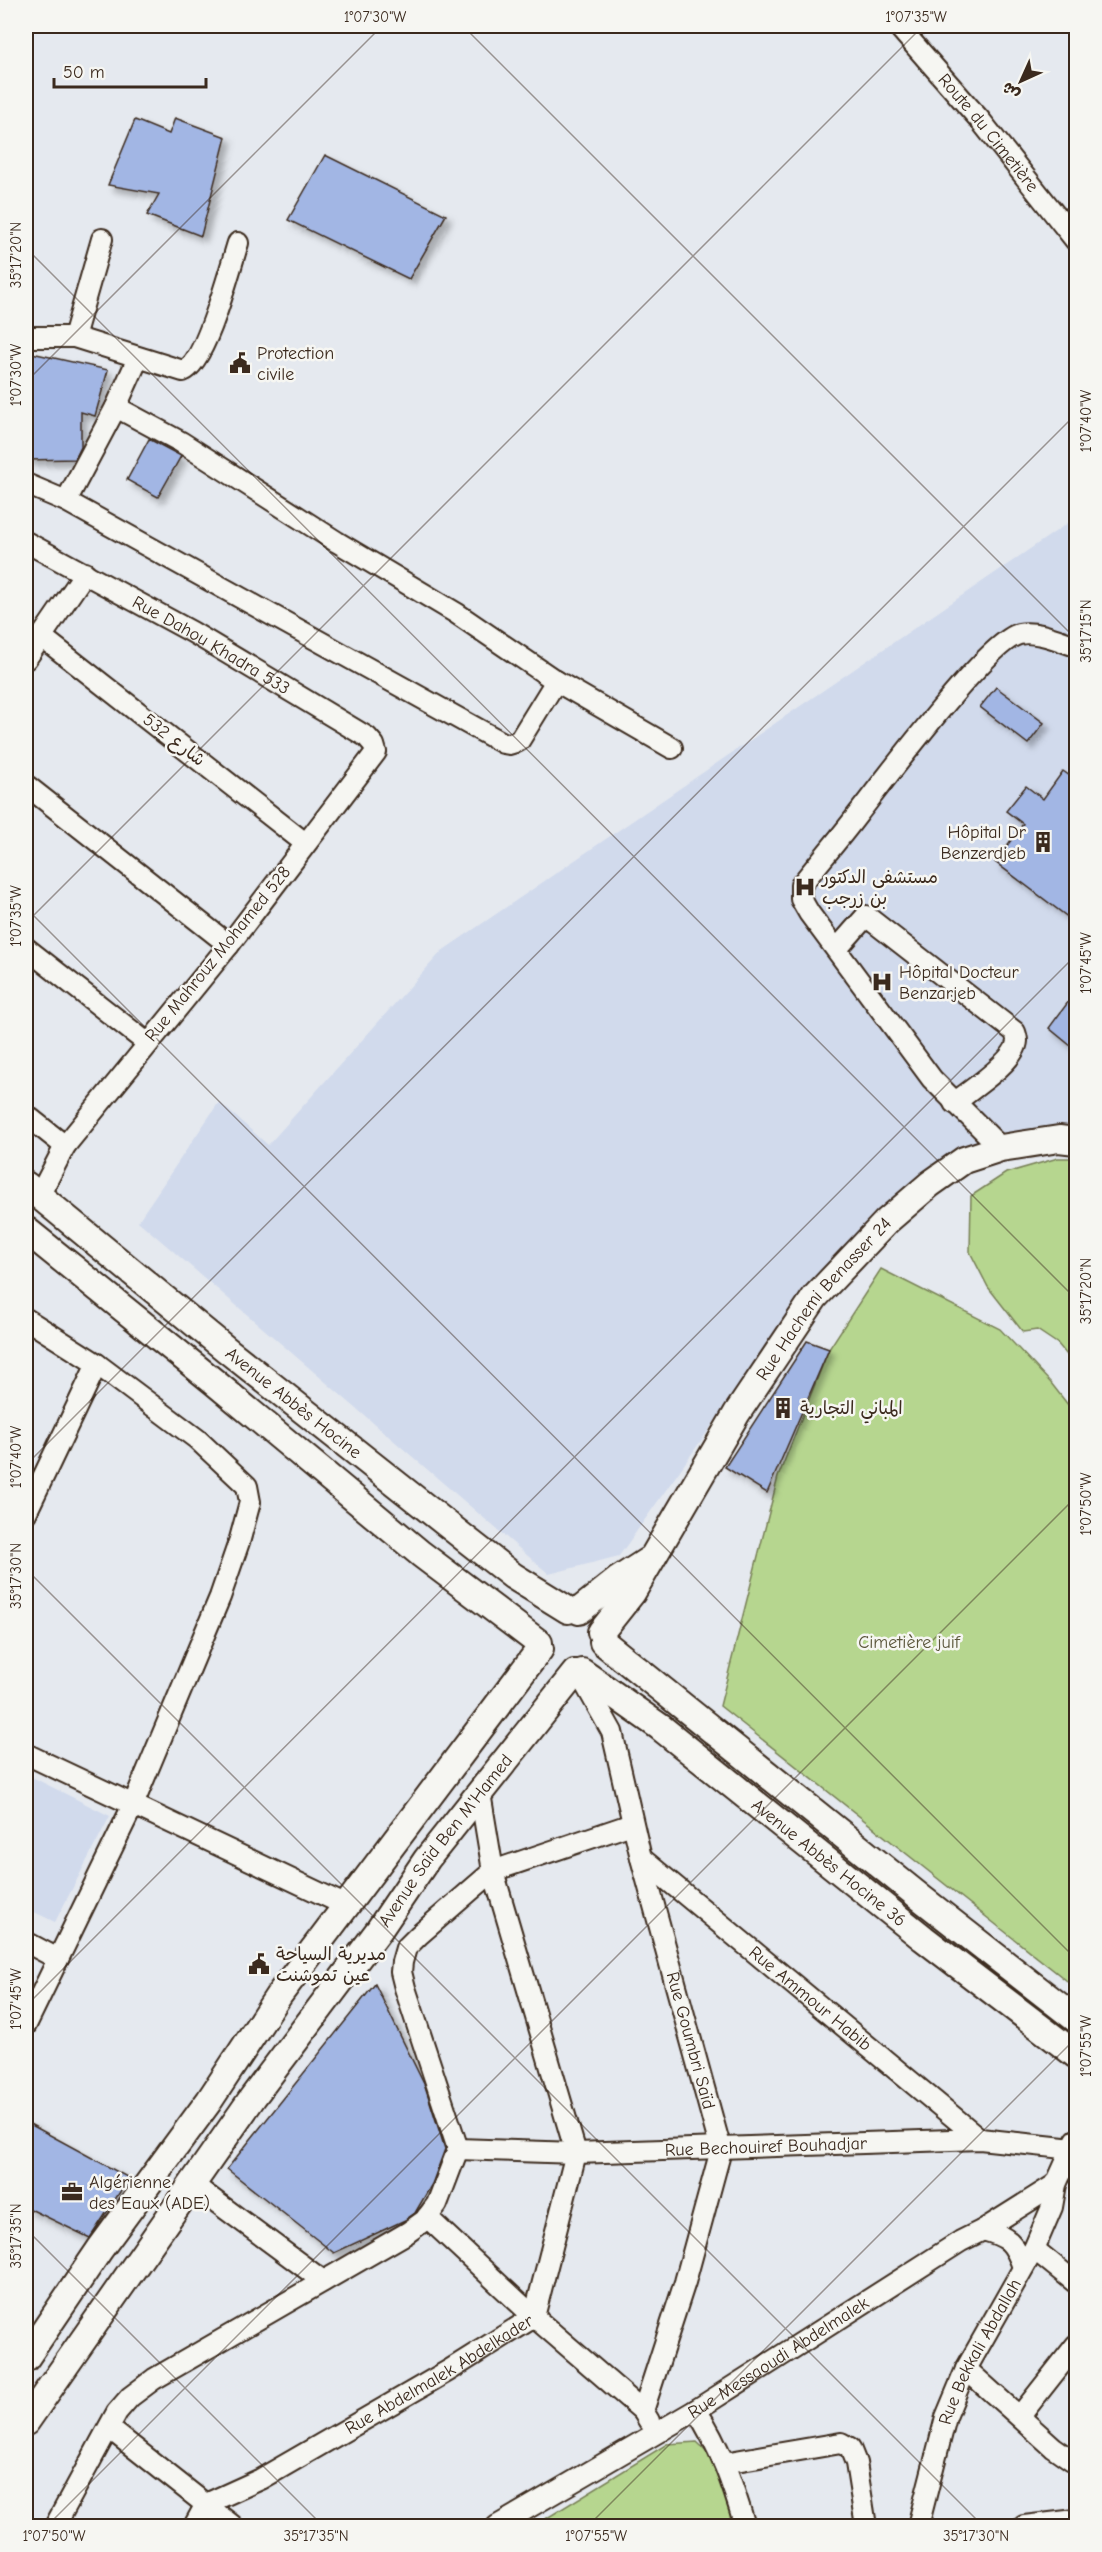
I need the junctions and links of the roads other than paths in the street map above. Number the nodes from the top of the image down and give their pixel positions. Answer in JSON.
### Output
{"nodes":[{"id":1,"x":898,"y":26,"type":"edge"},
{"id":2,"x":102,"y":239,"type":"dead end"},
{"id":3,"x":1077,"y":241,"type":"edge"},
{"id":4,"x":238,"y":243,"type":"dead end"},
{"id":5,"x":26,"y":337,"type":"edge"},
{"id":6,"x":74,"y":337,"type":"junction"},
{"id":7,"x":138,"y":358,"type":"junction"},
{"id":8,"x":116,"y":407,"type":"junction"},
{"id":9,"x":26,"y":484,"type":"edge"},
{"id":10,"x":66,"y":501,"type":"junction"},
{"id":11,"x":26,"y":542,"type":"edge"},
{"id":12,"x":85,"y":573,"type":"junction"},
{"id":13,"x":42,"y":637,"type":"junction"},
{"id":14,"x":1077,"y":646,"type":"edge"},
{"id":15,"x":26,"y":659,"type":"edge"},
{"id":16,"x":556,"y":681,"type":"junction"},
{"id":17,"x":672,"y":748,"type":"dead end"},
{"id":18,"x":369,"y":762,"type":"joint"},
{"id":19,"x":26,"y":785,"type":"edge"},
{"id":20,"x":305,"y":843,"type":"junction"},
{"id":21,"x":229,"y":945,"type":"junction"},
{"id":22,"x":26,"y":948,"type":"edge"},
{"id":23,"x":837,"y":949,"type":"junction"},
{"id":24,"x":147,"y":1042,"type":"junction"},
{"id":25,"x":954,"y":1103,"type":"junction"},
{"id":26,"x":26,"y":1115,"type":"edge"},
{"id":27,"x":1077,"y":1141,"type":"edge"},
{"id":28,"x":1001,"y":1148,"type":"junction"},
{"id":29,"x":61,"y":1153,"type":"junction"},
{"id":30,"x":32,"y":1190,"type":"edge"},
{"id":31,"x":26,"y":1230,"type":"edge"},
{"id":32,"x":26,"y":1318,"type":"edge"},
{"id":33,"x":97,"y":1364,"type":"junction"},
{"id":34,"x":26,"y":1513,"type":"edge"},
{"id":35,"x":649,"y":1560,"type":"junction"},
{"id":36,"x":574,"y":1610,"type":"junction"},
{"id":37,"x":602,"y":1637,"type":"junction"},
{"id":38,"x":539,"y":1646,"type":"junction"},
{"id":39,"x":578,"y":1673,"type":"junction"},
{"id":40,"x":26,"y":1754,"type":"edge"},
{"id":41,"x":480,"y":1792,"type":"junction"},
{"id":42,"x":133,"y":1805,"type":"junction"},
{"id":43,"x":632,"y":1824,"type":"junction"},
{"id":44,"x":641,"y":1858,"type":"junction"},
{"id":45,"x":493,"y":1871,"type":"junction"},
{"id":46,"x":347,"y":1906,"type":"junction"},
{"id":47,"x":379,"y":1930,"type":"junction"},
{"id":48,"x":26,"y":1942,"type":"edge"},
{"id":49,"x":406,"y":1948,"type":"junction"},
{"id":50,"x":58,"y":1959,"type":"junction"},
{"id":51,"x":1077,"y":2019,"type":"edge"},
{"id":52,"x":26,"y":2025,"type":"edge"},
{"id":53,"x":1077,"y":2055,"type":"edge"},
{"id":54,"x":980,"y":2139,"type":"junction"},
{"id":55,"x":1075,"y":2144,"type":"edge"},
{"id":56,"x":458,"y":2149,"type":"junction"},
{"id":57,"x":721,"y":2150,"type":"junction"},
{"id":58,"x":576,"y":2153,"type":"junction"},
{"id":59,"x":192,"y":2184,"type":"junction"},
{"id":60,"x":1056,"y":2184,"type":"junction"},
{"id":61,"x":427,"y":2217,"type":"junction"},
{"id":62,"x":982,"y":2230,"type":"junction"},
{"id":63,"x":1034,"y":2248,"type":"junction"},
{"id":64,"x":1023,"y":2267,"type":"junction"},
{"id":65,"x":323,"y":2281,"type":"junction"},
{"id":66,"x":1077,"y":2283,"type":"edge"},
{"id":67,"x":534,"y":2317,"type":"junction"},
{"id":68,"x":29,"y":2345,"type":"edge"},
{"id":69,"x":1077,"y":2345,"type":"edge"},
{"id":70,"x":966,"y":2369,"type":"junction"},
{"id":71,"x":696,"y":2410,"type":"junction"},
{"id":72,"x":643,"y":2411,"type":"junction"},
{"id":73,"x":1020,"y":2416,"type":"junction"},
{"id":74,"x":26,"y":2422,"type":"edge"},
{"id":75,"x":109,"y":2428,"type":"junction"},
{"id":76,"x":656,"y":2434,"type":"junction"},
{"id":77,"x":724,"y":2463,"type":"junction"},
{"id":78,"x":1077,"y":2463,"type":"edge"},
{"id":79,"x":206,"y":2504,"type":"junction"},
{"id":80,"x":1073,"y":2517,"type":"edge"},
{"id":81,"x":56,"y":2526,"type":"edge"},
{"id":82,"x":194,"y":2526,"type":"edge"},
{"id":83,"x":233,"y":2526,"type":"edge"},
{"id":84,"x":497,"y":2526,"type":"edge"},
{"id":85,"x":745,"y":2526,"type":"edge"},
{"id":86,"x":866,"y":2526,"type":"edge"},
{"id":87,"x":918,"y":2526,"type":"edge"},
{"id":88,"x":1024,"y":2526,"type":"edge"}],
"edges":[{"from":1,"to":3,"type":"street","name":"Route du Cimetière"},
{"from":2,"to":6,"type":"street"},
{"from":4,"to":7,"type":"street"},
{"from":5,"to":6,"type":"street"},
{"from":6,"to":7,"type":"street"},
{"from":7,"to":8,"type":"street"},
{"from":8,"to":10,"type":"street"},
{"from":8,"to":16,"type":"street"},
{"from":9,"to":10,"type":"street"},
{"from":10,"to":16,"type":"street"},
{"from":11,"to":12,"type":"street","name":"Rue Dahou Khadra 533"},
{"from":12,"to":13,"type":"street"},
{"from":12,"to":18,"type":"street","name":"Rue Dahou Khadra 533"},
{"from":13,"to":15,"type":"street"},
{"from":13,"to":20,"type":"street","name":"532 شارع"},
{"from":14,"to":23,"type":"street"},
{"from":16,"to":17,"type":"street"},
{"from":18,"to":20,"type":"street","name":"Rue Mahrouz Mohamed 528"},
{"from":19,"to":21,"type":"street"},
{"from":20,"to":21,"type":"street","name":"Rue Mahrouz Mohamed 528"},
{"from":21,"to":24,"type":"street","name":"Rue Mahrouz Mohamed 528"},
{"from":22,"to":24,"type":"street"},
{"from":23,"to":25,"type":"street"},
{"from":23,"to":25,"type":"street"},
{"from":24,"to":29,"type":"street","name":"Rue Mahrouz Mohamed 528"},
{"from":25,"to":28,"type":"street"},
{"from":26,"to":29,"type":"street"},
{"from":27,"to":28,"type":"main road","name":"Rue Hachemi Benasser 24"},
{"from":28,"to":35,"type":"main road","name":"Rue Hachemi Benasser 24"},
{"from":29,"to":30,"type":"street","name":"Rue Mahrouz Mohamed 528"},
{"from":30,"to":36,"type":"main road","name":"Avenue Abbès Hocine"},
{"from":31,"to":38,"type":"main road","name":"Avenue Abbès Hocine"},
{"from":32,"to":33,"type":"street"},
{"from":33,"to":34,"type":"street"},
{"from":33,"to":42,"type":"street"},
{"from":35,"to":36,"type":"main road"},
{"from":35,"to":37,"type":"main road","name":"Rue Hachemi Benasser 24"},
{"from":36,"to":37,"type":"main road"},
{"from":36,"to":38,"type":"main road"},
{"from":37,"to":39,"type":"main road"},
{"from":37,"to":51,"type":"main road","name":"Avenue Abbès Hocine 36"},
{"from":38,"to":39,"type":"main road"},
{"from":38,"to":46,"type":"main road"},
{"from":39,"to":41,"type":"main road","name":"Avenue Saïd Ben M'Hamed"},
{"from":39,"to":43,"type":"street","name":"Rue Goumbri Saïd"},
{"from":39,"to":53,"type":"main road","name":"Avenue Abbès Hocine 36"},
{"from":40,"to":42,"type":"street"},
{"from":41,"to":45,"type":"street"},
{"from":41,"to":47,"type":"main road","name":"Avenue Saïd Ben M'Hamed"},
{"from":42,"to":46,"type":"street"},
{"from":42,"to":50,"type":"street"},
{"from":43,"to":44,"type":"street","name":"Rue Goumbri Saïd"},
{"from":43,"to":45,"type":"street"},
{"from":44,"to":54,"type":"street","name":"Rue Ammour Habib"},
{"from":44,"to":57,"type":"street","name":"Rue Goumbri Saïd"},
{"from":45,"to":49,"type":"street"},
{"from":45,"to":58,"type":"street"},
{"from":46,"to":68,"type":"main road"},
{"from":47,"to":49,"type":"street"},
{"from":47,"to":59,"type":"main road","name":"Avenue Saïd Ben M'Hamed"},
{"from":48,"to":50,"type":"street"},
{"from":49,"to":56,"type":"street"},
{"from":50,"to":52,"type":"street"},
{"from":54,"to":55,"type":"street","name":"Rue Bechouiref Bouhadjar"},
{"from":54,"to":57,"type":"street","name":"Rue Bechouiref Bouhadjar"},
{"from":55,"to":60,"type":"street","name":"Rue Bekkali Abdallah"},
{"from":56,"to":58,"type":"street","name":"Rue Bechouiref Bouhadjar"},
{"from":56,"to":61,"type":"street"},
{"from":57,"to":58,"type":"street","name":"Rue Bechouiref Bouhadjar"},
{"from":57,"to":72,"type":"street"},
{"from":58,"to":67,"type":"street","name":"Rue Abdelmalek Abdelkader"},
{"from":59,"to":65,"type":"street"},
{"from":59,"to":74,"type":"main road","name":"Avenue Saïd Ben M'Hamed"},
{"from":60,"to":62,"type":"street","name":"Rue Messaoudi Abdelmalek"},
{"from":60,"to":63,"type":"street","name":"Rue Bekkali Abdallah"},
{"from":61,"to":65,"type":"street"},
{"from":61,"to":67,"type":"street"},
{"from":62,"to":64,"type":"street"},
{"from":62,"to":71,"type":"street","name":"Rue Messaoudi Abdelmalek"},
{"from":63,"to":64,"type":"street","name":"Rue Bekkali Abdallah"},
{"from":63,"to":66,"type":"street"},
{"from":64,"to":70,"type":"street","name":"Rue Bekkali Abdallah"},
{"from":65,"to":75,"type":"street"},
{"from":67,"to":72,"type":"street"},
{"from":67,"to":79,"type":"street","name":"Rue Abdelmalek Abdelkader"},
{"from":69,"to":73,"type":"street"},
{"from":70,"to":73,"type":"street"},
{"from":70,"to":87,"type":"street","name":"Rue Bekkali Abdallah"},
{"from":71,"to":76,"type":"street","name":"Rue Messaoudi Abdelmalek"},
{"from":71,"to":77,"type":"street"},
{"from":72,"to":76,"type":"street"},
{"from":73,"to":78,"type":"street"},
{"from":75,"to":79,"type":"street"},
{"from":75,"to":81,"type":"street"},
{"from":76,"to":84,"type":"street","name":"Rue Messaoudi Abdelmalek"},
{"from":77,"to":85,"type":"street"},
{"from":77,"to":86,"type":"street"},
{"from":79,"to":82,"type":"street"},
{"from":79,"to":83,"type":"street"},
{"from":80,"to":88,"type":"street"}]}
